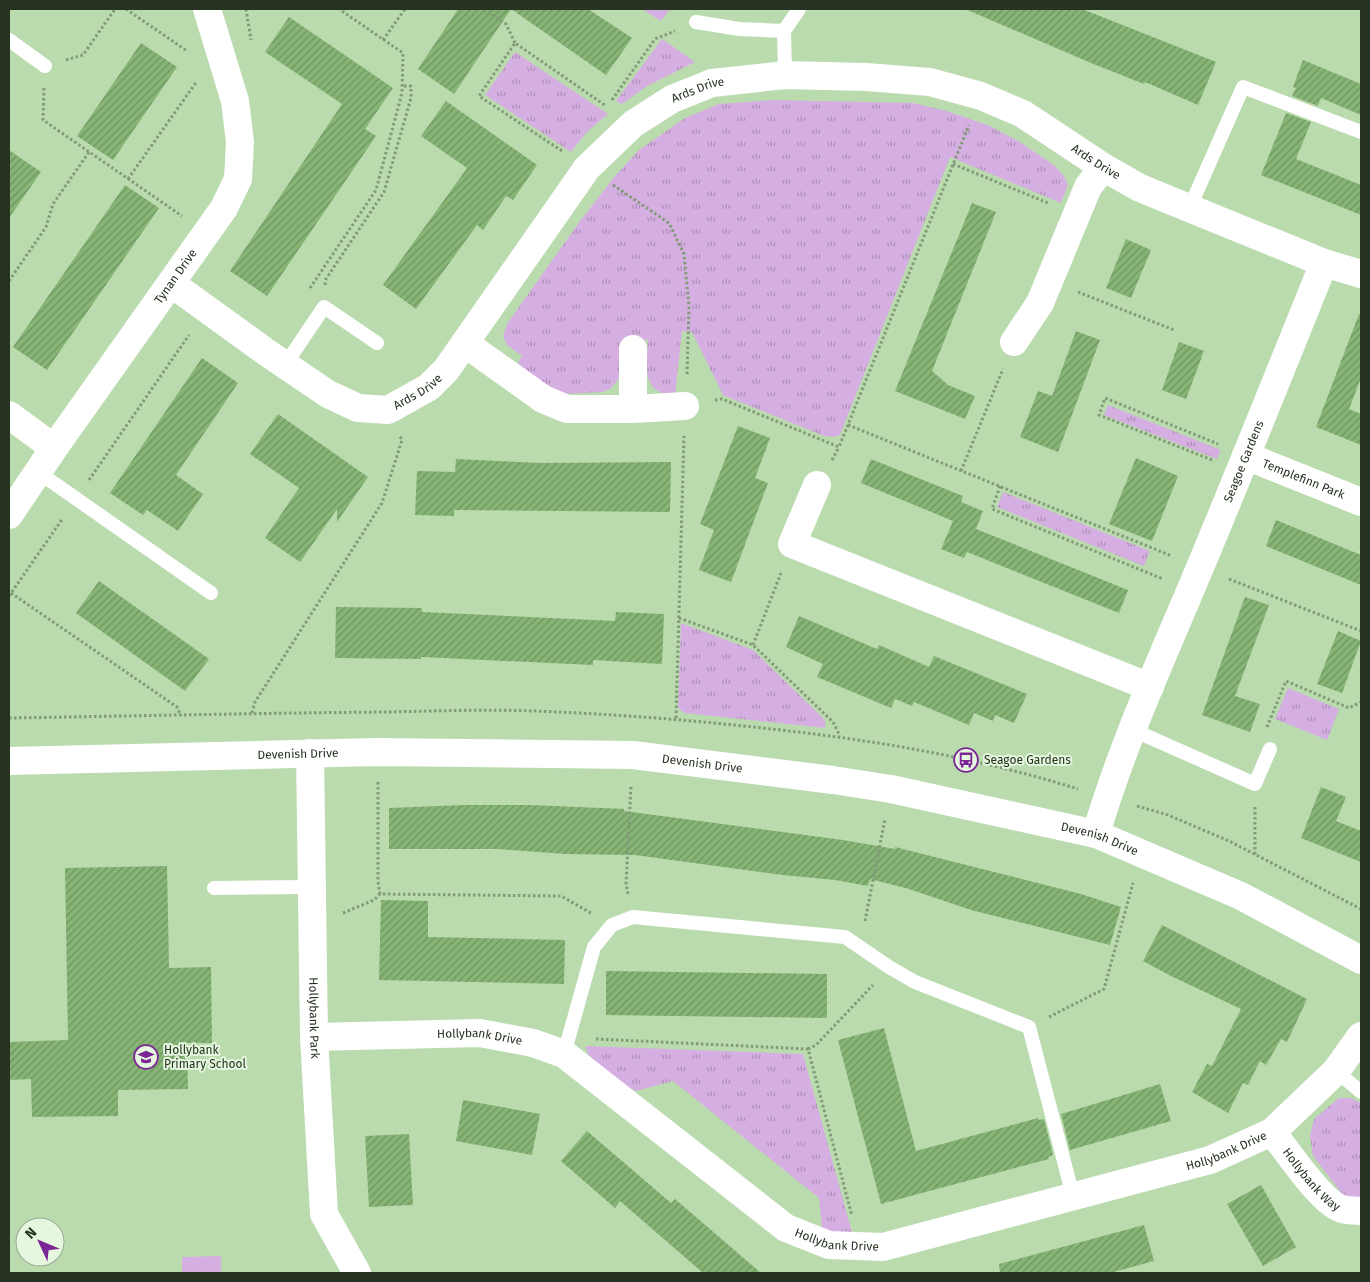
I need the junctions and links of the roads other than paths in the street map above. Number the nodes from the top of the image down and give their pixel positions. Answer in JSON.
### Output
{"nodes":[{"id":1,"x":207,"y":9,"type":"edge"},
{"id":2,"x":799,"y":9,"type":"edge"},
{"id":3,"x":696,"y":22,"type":"road end"},
{"id":4,"x":784,"y":31,"type":"junction"},
{"id":5,"x":9,"y":40,"type":"edge"},
{"id":6,"x":45,"y":66,"type":"road end"},
{"id":7,"x":785,"y":75,"type":"junction"},
{"id":8,"x":1361,"y":132,"type":"edge"},
{"id":9,"x":1103,"y":167,"type":"junction"},
{"id":10,"x":1190,"y":208,"type":"junction"},
{"id":11,"x":1324,"y":263,"type":"junction"},
{"id":12,"x":1361,"y":274,"type":"edge"},
{"id":13,"x":172,"y":284,"type":"junction"},
{"id":14,"x":1014,"y":342,"type":"road end"},
{"id":15,"x":377,"y":343,"type":"dead end"},
{"id":16,"x":466,"y":344,"type":"junction"},
{"id":17,"x":633,"y":348,"type":"dead end"},
{"id":18,"x":285,"y":365,"type":"junction"},
{"id":19,"x":685,"y":406,"type":"road end"},
{"id":20,"x":633,"y":409,"type":"junction"},
{"id":21,"x":9,"y":414,"type":"edge"},
{"id":22,"x":54,"y":448,"type":"junction"},
{"id":23,"x":1243,"y":464,"type":"junction"},
{"id":24,"x":38,"y":472,"type":"junction"},
{"id":25,"x":817,"y":485,"type":"dead end"},
{"id":26,"x":1361,"y":502,"type":"edge"},
{"id":27,"x":9,"y":515,"type":"edge"},
{"id":28,"x":211,"y":593,"type":"dead end"},
{"id":29,"x":1150,"y":686,"type":"junction"},
{"id":30,"x":1133,"y":730,"type":"junction"},
{"id":31,"x":1270,"y":749,"type":"road end"},
{"id":32,"x":310,"y":753,"type":"junction"},
{"id":33,"x":9,"y":761,"type":"edge"},
{"id":34,"x":1096,"y":834,"type":"junction"},
{"id":35,"x":312,"y":887,"type":"junction"},
{"id":36,"x":214,"y":888,"type":"dead end"},
{"id":37,"x":1361,"y":960,"type":"edge"},
{"id":38,"x":314,"y":1036,"type":"junction"},
{"id":39,"x":1361,"y":1036,"type":"edge"},
{"id":40,"x":566,"y":1046,"type":"junction"},
{"id":41,"x":1336,"y":1071,"type":"junction"},
{"id":42,"x":1361,"y":1092,"type":"edge"},
{"id":43,"x":1272,"y":1132,"type":"junction"},
{"id":44,"x":1072,"y":1196,"type":"junction"},
{"id":45,"x":1361,"y":1211,"type":"edge"},
{"id":46,"x":357,"y":1273,"type":"edge"}],
"edges":[{"from":1,"to":13,"type":"street","name":"Tynan Drive"},
{"from":2,"to":4,"type":"lane"},
{"from":3,"to":4,"type":"lane"},
{"from":4,"to":7,"type":"lane"},
{"from":5,"to":6,"type":"lane"},
{"from":7,"to":9,"type":"street","name":"Ards Drive"},
{"from":7,"to":16,"type":"street","name":"Ards Drive"},
{"from":8,"to":10,"type":"lane"},
{"from":9,"to":10,"type":"street","name":"Ards Drive"},
{"from":9,"to":14,"type":"street"},
{"from":10,"to":11,"type":"street","name":"Ards Drive"},
{"from":11,"to":12,"type":"street","name":"Ards Drive"},
{"from":11,"to":23,"type":"street","name":"Seagoe Gardens"},
{"from":13,"to":18,"type":"street","name":"Ards Drive"},
{"from":13,"to":22,"type":"street","name":"Tynan Drive"},
{"from":15,"to":18,"type":"lane"},
{"from":16,"to":18,"type":"street","name":"Ards Drive"},
{"from":16,"to":20,"type":"street"},
{"from":17,"to":20,"type":"street"},
{"from":19,"to":20,"type":"street"},
{"from":21,"to":22,"type":"street"},
{"from":22,"to":24,"type":"street","name":"Tynan Drive"},
{"from":23,"to":26,"type":"street","name":"Templefinn Park"},
{"from":23,"to":29,"type":"street","name":"Seagoe Gardens"},
{"from":24,"to":27,"type":"street","name":"Tynan Drive"},
{"from":24,"to":28,"type":"lane"},
{"from":25,"to":29,"type":"street"},
{"from":29,"to":30,"type":"street","name":"Seagoe Gardens"},
{"from":30,"to":31,"type":"lane"},
{"from":30,"to":34,"type":"street","name":"Seagoe Gardens"},
{"from":32,"to":33,"type":"street","name":"Devenish Drive"},
{"from":32,"to":34,"type":"street","name":"Devenish Drive"},
{"from":32,"to":35,"type":"street","name":"Hollybank Park"},
{"from":34,"to":37,"type":"street","name":"Devenish Drive"},
{"from":35,"to":36,"type":"lane"},
{"from":35,"to":38,"type":"street","name":"Hollybank Park"},
{"from":38,"to":40,"type":"street","name":"Hollybank Drive"},
{"from":38,"to":46,"type":"street","name":"Hollybank Park"},
{"from":39,"to":41,"type":"street","name":"Hollybank Drive"},
{"from":40,"to":44,"type":"street","name":"Hollybank Drive"},
{"from":40,"to":44,"type":"lane"},
{"from":41,"to":42,"type":"lane"},
{"from":41,"to":43,"type":"street","name":"Hollybank Drive"},
{"from":43,"to":44,"type":"street","name":"Hollybank Drive"},
{"from":43,"to":45,"type":"street","name":"Hollybank Way"}]}
